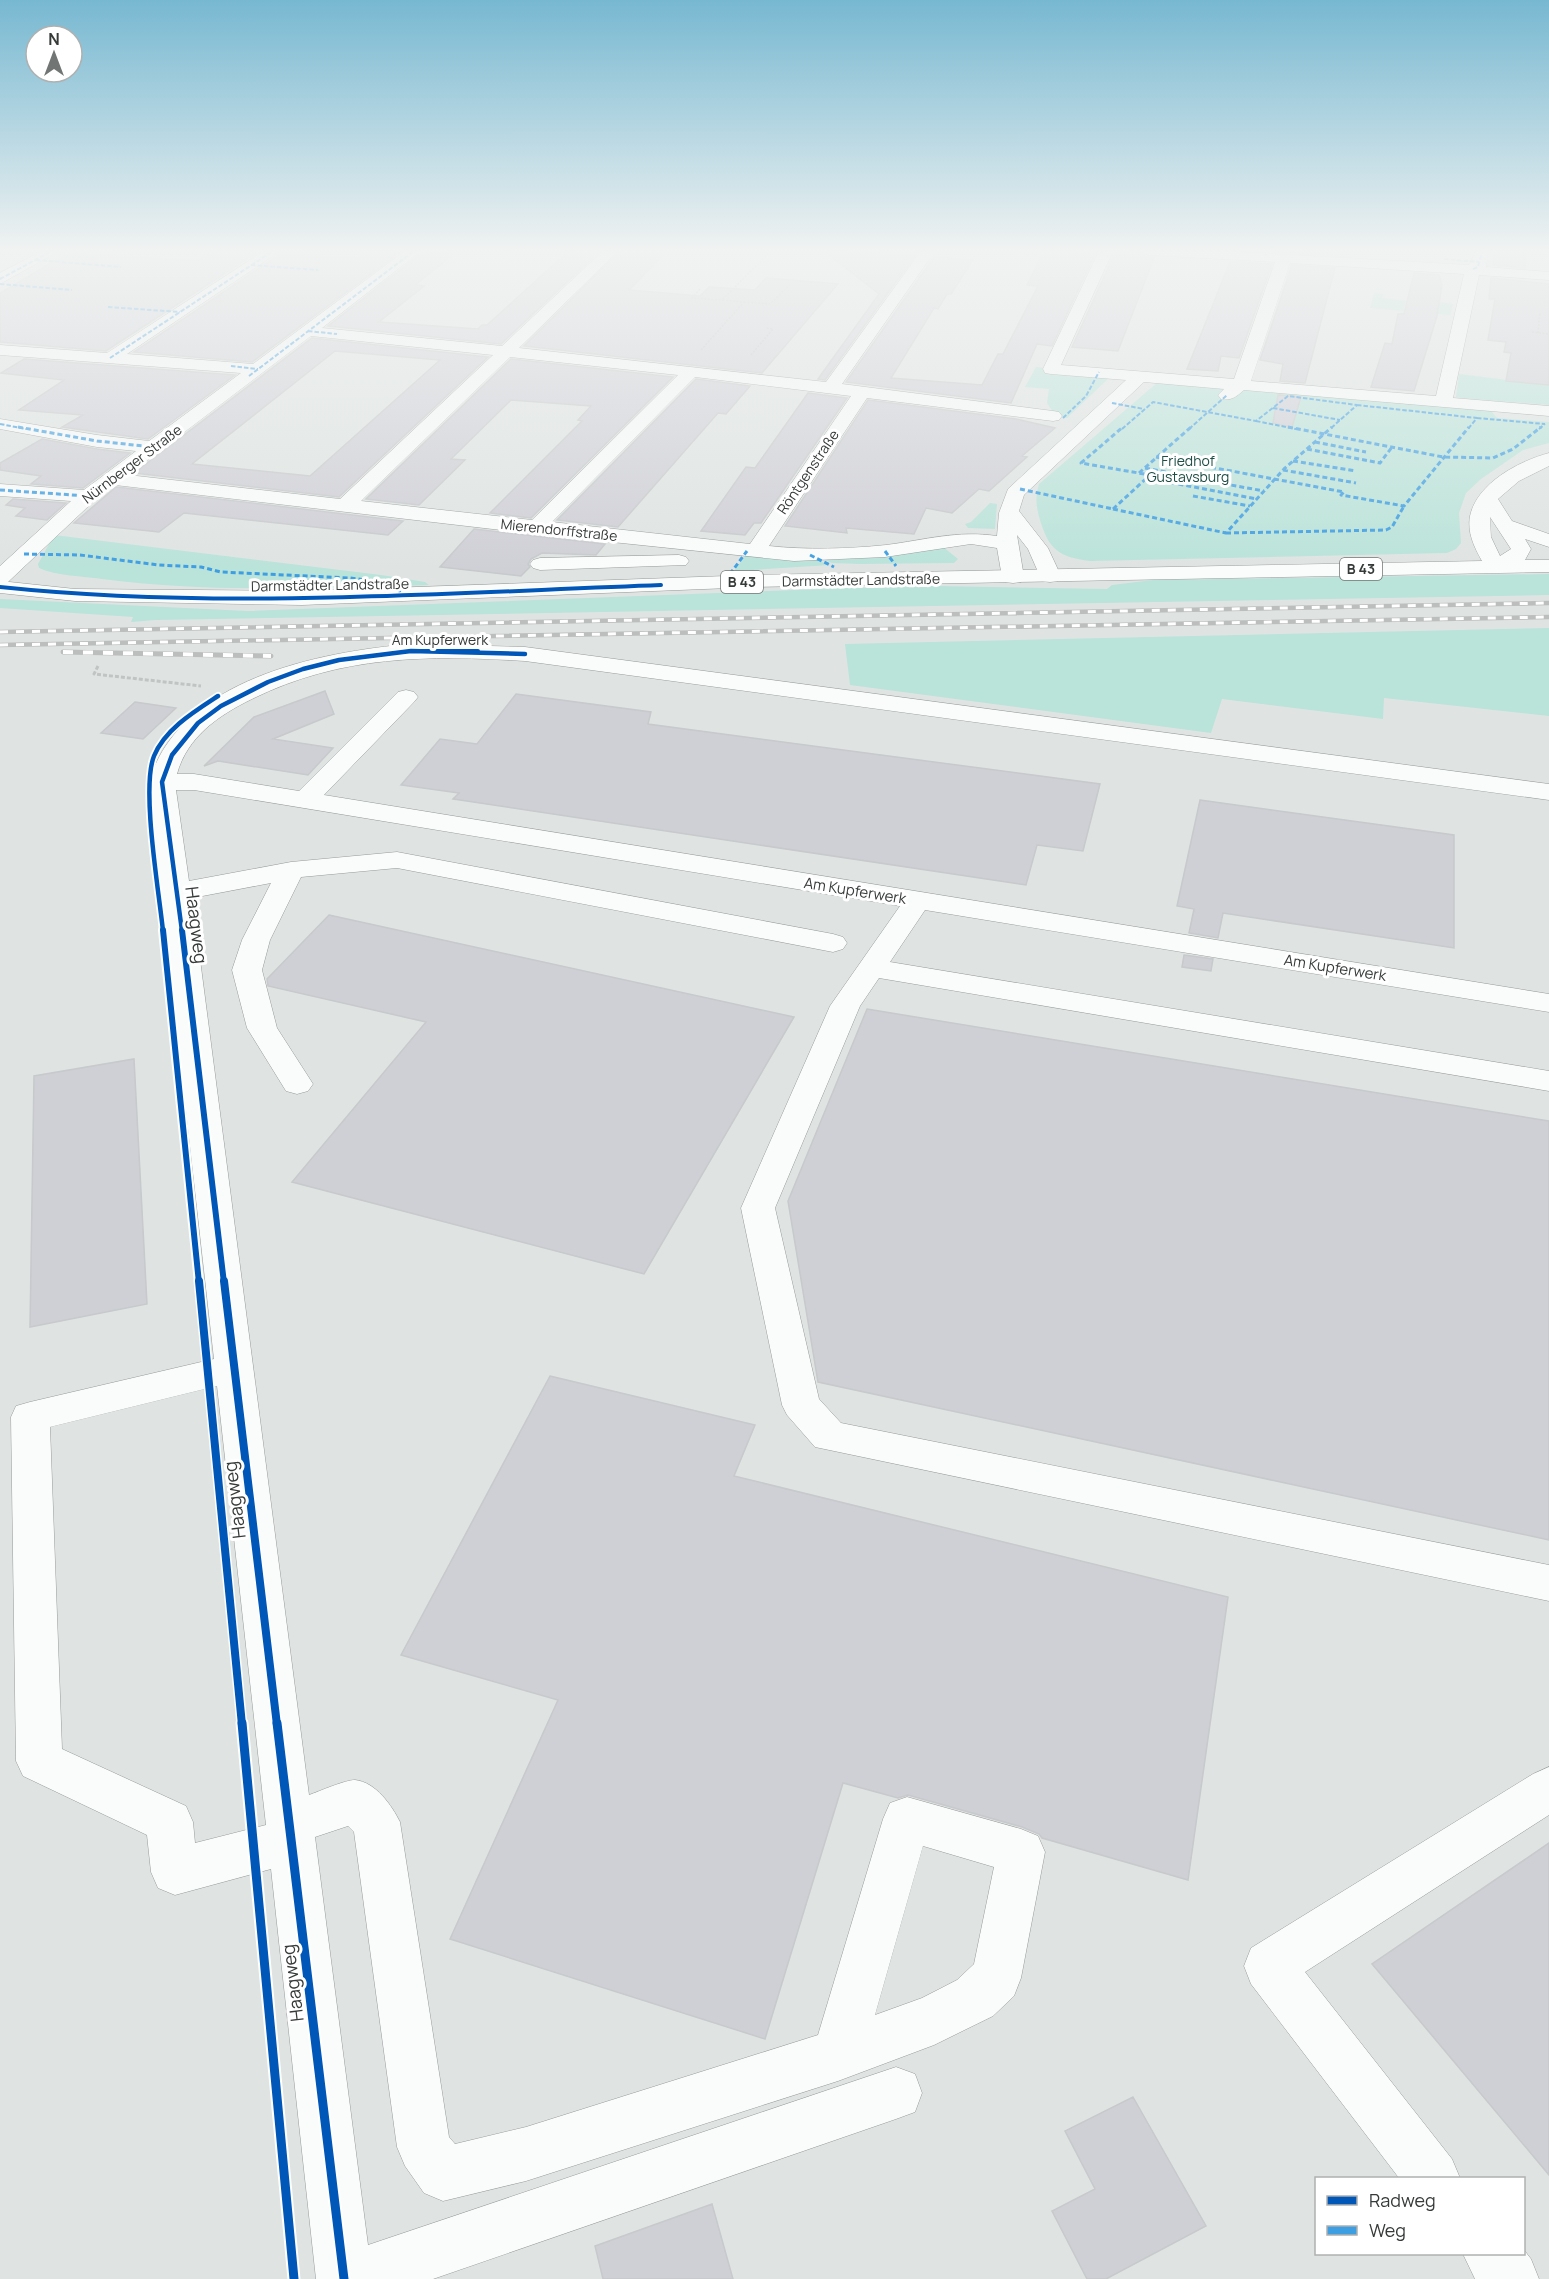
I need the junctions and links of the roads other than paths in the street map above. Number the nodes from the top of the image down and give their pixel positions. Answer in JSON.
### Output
{"nodes":[{"id":1,"x":101,"y":357,"type":"edge"},
{"id":2,"x":273,"y":357,"type":"edge"},
{"id":3,"x":500,"y":357,"type":"edge"},
{"id":4,"x":573,"y":357,"type":"edge"},
{"id":5,"x":852,"y":357,"type":"edge"},
{"id":6,"x":1056,"y":357,"type":"edge"},
{"id":7,"x":1250,"y":357,"type":"edge"},
{"id":8,"x":1453,"y":357,"type":"edge"},
{"id":9,"x":110,"y":358,"type":"joint"},
{"id":10,"x":258,"y":369,"type":"junction"},
{"id":11,"x":686,"y":370,"type":"junction"},
{"id":12,"x":1141,"y":376,"type":"junction"},
{"id":13,"x":1241,"y":384,"type":"junction"},
{"id":14,"x":830,"y":389,"type":"junction"},
{"id":15,"x":862,"y":393,"type":"junction"},
{"id":16,"x":1041,"y":395,"type":"dead end"},
{"id":17,"x":1227,"y":395,"type":"dead end"},
{"id":18,"x":1443,"y":403,"type":"junction"},
{"id":19,"x":1549,"y":411,"type":"edge"},
{"id":20,"x":1032,"y":414,"type":"junction"},
{"id":21,"x":1053,"y":416,"type":"dead end"},
{"id":22,"x":0,"y":424,"type":"edge"},
{"id":23,"x":153,"y":447,"type":"junction"},
{"id":24,"x":1549,"y":459,"type":"edge"},
{"id":25,"x":111,"y":479,"type":"junction"},
{"id":26,"x":0,"y":490,"type":"edge"},
{"id":27,"x":88,"y":496,"type":"junction"},
{"id":28,"x":1488,"y":499,"type":"junction"},
{"id":29,"x":344,"y":506,"type":"junction"},
{"id":30,"x":1010,"y":513,"type":"junction"},
{"id":31,"x":1505,"y":525,"type":"junction"},
{"id":32,"x":535,"y":528,"type":"junction"},
{"id":33,"x":635,"y":539,"type":"junction"},
{"id":34,"x":1549,"y":541,"type":"edge"},
{"id":35,"x":1006,"y":543,"type":"junction"},
{"id":36,"x":755,"y":552,"type":"junction"},
{"id":37,"x":706,"y":560,"type":"dead end"},
{"id":38,"x":616,"y":562,"type":"junction"},
{"id":39,"x":540,"y":564,"type":"dead end"},
{"id":40,"x":1549,"y":566,"type":"edge"},
{"id":41,"x":1496,"y":567,"type":"junction"},
{"id":42,"x":1013,"y":576,"type":"junction"},
{"id":43,"x":1050,"y":576,"type":"junction"},
{"id":44,"x":0,"y":578,"type":"edge"},
{"id":45,"x":0,"y":587,"type":"edge"},
{"id":46,"x":169,"y":597,"type":"junction"},
{"id":47,"x":406,"y":697,"type":"dead end"},
{"id":48,"x":193,"y":727,"type":"joint"},
{"id":49,"x":162,"y":782,"type":"junction"},
{"id":50,"x":1549,"y":792,"type":"edge"},
{"id":51,"x":305,"y":800,"type":"junction"},
{"id":52,"x":291,"y":870,"type":"junction"},
{"id":53,"x":177,"y":892,"type":"junction"},
{"id":54,"x":917,"y":901,"type":"junction"},
{"id":55,"x":832,"y":943,"type":"dead end"},
{"id":56,"x":870,"y":968,"type":"junction"},
{"id":57,"x":1549,"y":1003,"type":"edge"},
{"id":58,"x":1549,"y":1081,"type":"edge"},
{"id":59,"x":297,"y":1084,"type":"dead end"},
{"id":60,"x":235,"y":1368,"type":"junction"},
{"id":61,"x":1549,"y":1583,"type":"edge"},
{"id":62,"x":1549,"y":1789,"type":"edge"},
{"id":63,"x":290,"y":1832,"type":"junction"},
{"id":64,"x":838,"y":2055,"type":"junction"},
{"id":65,"x":896,"y":2093,"type":"dead end"},
{"id":66,"x":1432,"y":2177,"type":"edge"},
{"id":67,"x":1493,"y":2255,"type":"edge"},
{"id":68,"x":344,"y":2279,"type":"edge"},
{"id":69,"x":351,"y":2279,"type":"edge"},
{"id":70,"x":1511,"y":2279,"type":"edge"}],
"edges":[{"from":1,"to":9,"type":"street"},
{"from":2,"to":10,"type":"street","name":"Nürnberger Straße"},
{"from":3,"to":29,"type":"street"},
{"from":4,"to":11,"type":"street"},
{"from":5,"to":14,"type":"street"},
{"from":6,"to":12,"type":"street"},
{"from":7,"to":13,"type":"street"},
{"from":8,"to":18,"type":"street"},
{"from":9,"to":10,"type":"street"},
{"from":10,"to":23,"type":"street","name":"Nürnberger Straße"},
{"from":11,"to":14,"type":"street"},
{"from":11,"to":32,"type":"street"},
{"from":12,"to":13,"type":"street"},
{"from":12,"to":30,"type":"street"},
{"from":13,"to":17,"type":"street"},
{"from":13,"to":18,"type":"street"},
{"from":14,"to":15,"type":"street"},
{"from":15,"to":20,"type":"street"},
{"from":15,"to":36,"type":"street","name":"Röntgenstraße"},
{"from":16,"to":20,"type":"street"},
{"from":18,"to":19,"type":"street"},
{"from":20,"to":21,"type":"street"},
{"from":22,"to":23,"type":"street"},
{"from":23,"to":25,"type":"street","name":"Nürnberger Straße"},
{"from":24,"to":28,"type":"street"},
{"from":25,"to":27,"type":"street","name":"Nürnberger Straße"},
{"from":25,"to":29,"type":"street","name":"Mierendorffstraße"},
{"from":26,"to":27,"type":"street"},
{"from":27,"to":44,"type":"street","name":"Nürnberger Straße"},
{"from":28,"to":31,"type":"street"},
{"from":28,"to":41,"type":"street"},
{"from":29,"to":32,"type":"street","name":"Mierendorffstraße"},
{"from":30,"to":35,"type":"street"},
{"from":30,"to":43,"type":"street"},
{"from":31,"to":34,"type":"street"},
{"from":31,"to":41,"type":"street"},
{"from":32,"to":33,"type":"street","name":"Mierendorffstraße"},
{"from":33,"to":36,"type":"street","name":"Mierendorffstraße"},
{"from":33,"to":38,"type":"street"},
{"from":35,"to":36,"type":"street","name":"Mierendorffstraße"},
{"from":35,"to":42,"type":"street"},
{"from":37,"to":38,"type":"street"},
{"from":38,"to":39,"type":"street"},
{"from":40,"to":41,"type":"street","number":"B 43"},
{"from":41,"to":43,"type":"street","number":"B 43"},
{"from":42,"to":43,"type":"street","number":"B 43"},
{"from":42,"to":46,"type":"street","name":"Darmstädter Landstraße","number":"B 43"},
{"from":44,"to":46,"type":"street","name":"Darmstädter Landstraße","number":"B 43"},
{"from":45,"to":46,"type":"street","name":"Darmstädter Landstraße","number":"B 43"},
{"from":47,"to":51,"type":"street"},
{"from":48,"to":49,"type":"street","name":"Haagweg"},
{"from":48,"to":50,"type":"street","name":"Am Kupferwerk"},
{"from":49,"to":51,"type":"street","name":"Am Kupferwerk"},
{"from":49,"to":53,"type":"street","name":"Haagweg"},
{"from":51,"to":54,"type":"street","name":"Am Kupferwerk"},
{"from":52,"to":53,"type":"street"},
{"from":52,"to":55,"type":"street"},
{"from":52,"to":59,"type":"street"},
{"from":53,"to":60,"type":"street","name":"Haagweg"},
{"from":54,"to":56,"type":"street"},
{"from":54,"to":57,"type":"street","name":"Am Kupferwerk"},
{"from":56,"to":58,"type":"street"},
{"from":56,"to":61,"type":"street"},
{"from":60,"to":63,"type":"street","name":"Haagweg"},
{"from":60,"to":63,"type":"street"},
{"from":62,"to":66,"type":"street"},
{"from":63,"to":64,"type":"street"},
{"from":63,"to":68,"type":"street","name":"Haagweg"},
{"from":64,"to":64,"type":"street"},
{"from":65,"to":69,"type":"street"},
{"from":67,"to":70,"type":"street"}]}
